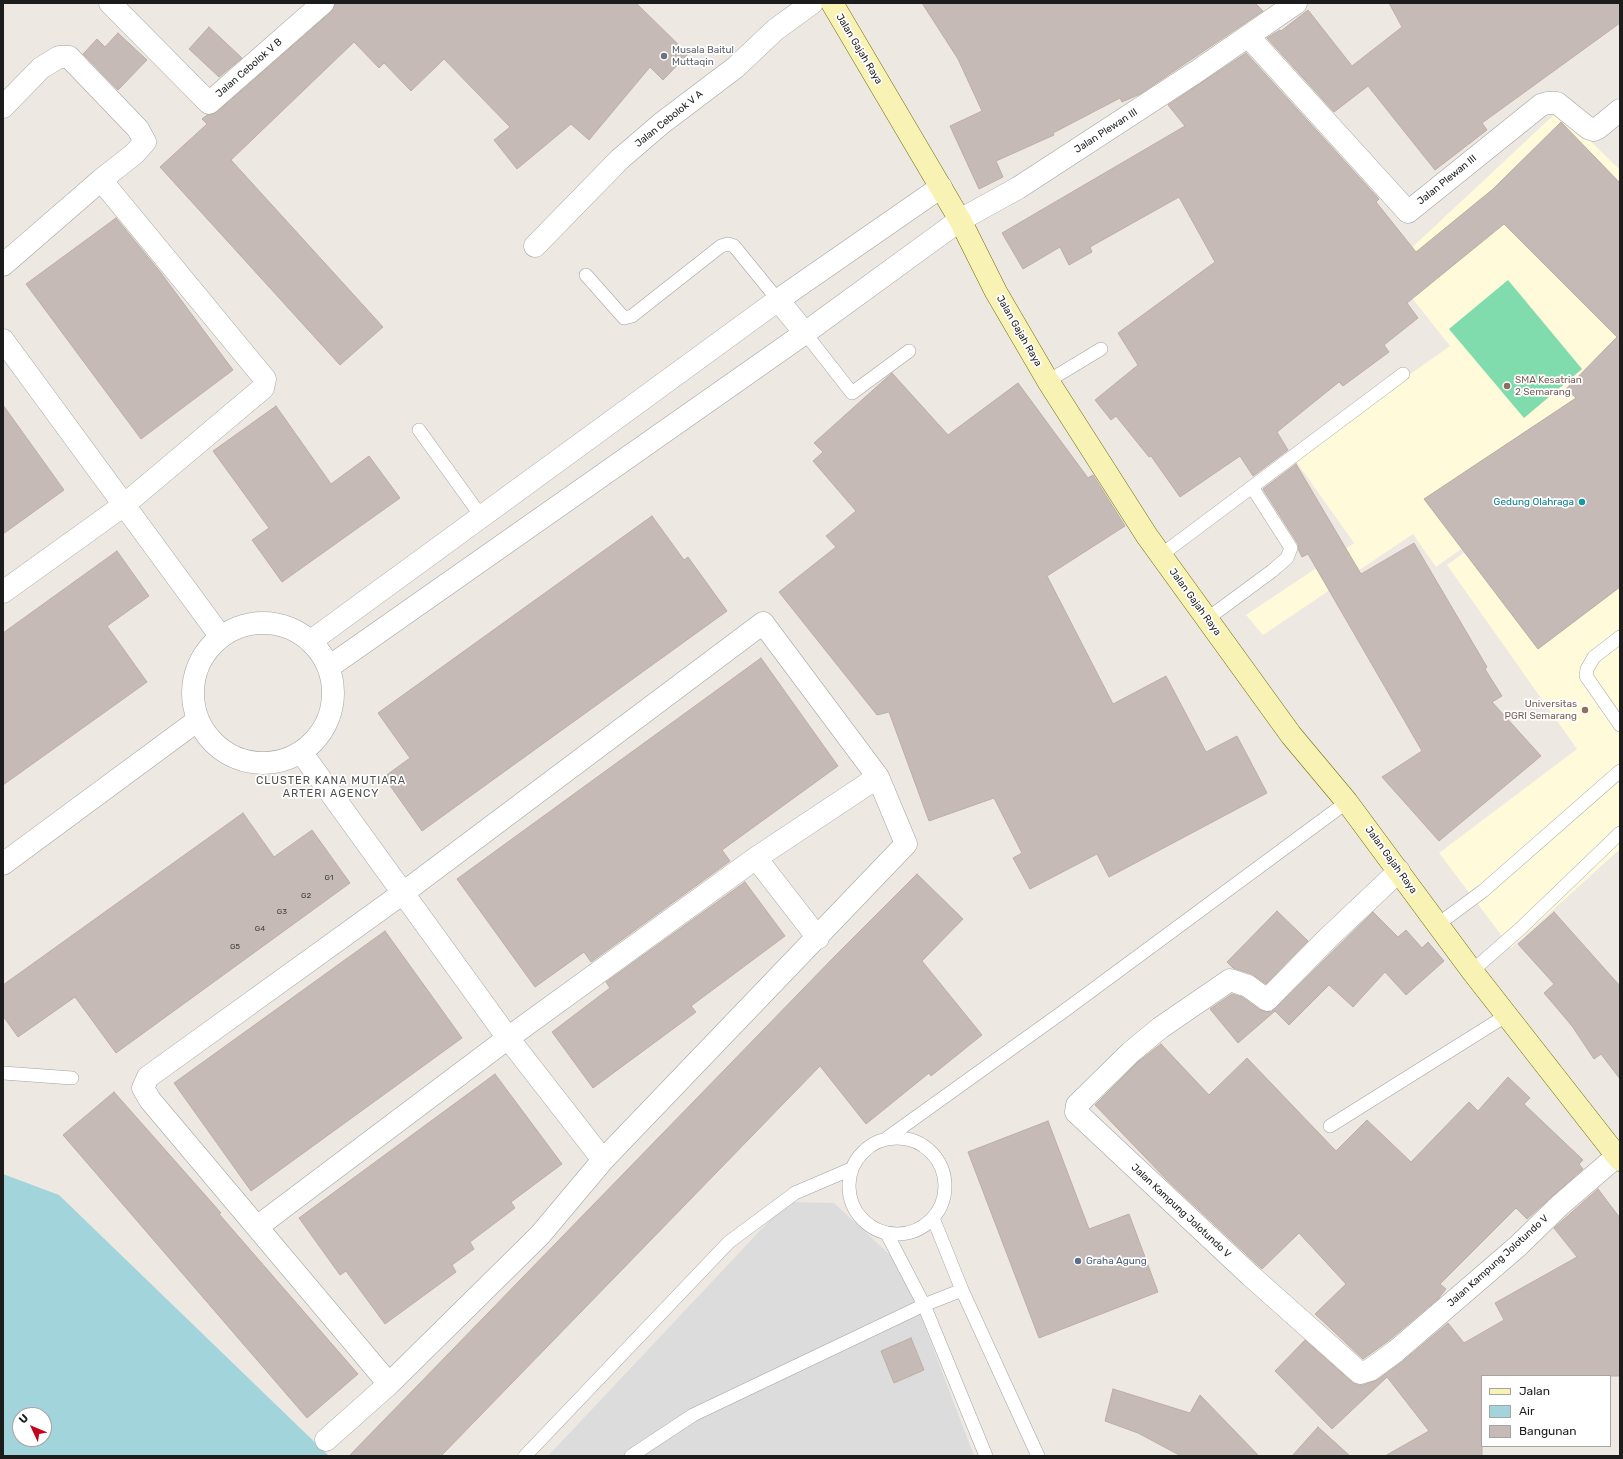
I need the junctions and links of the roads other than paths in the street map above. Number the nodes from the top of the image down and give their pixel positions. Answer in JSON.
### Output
{"nodes":[{"id":1,"x":110,"y":3,"type":"edge"},
{"id":2,"x":323,"y":3,"type":"edge"},
{"id":3,"x":812,"y":3,"type":"edge"},
{"id":4,"x":832,"y":3,"type":"edge"},
{"id":5,"x":1296,"y":3,"type":"edge"},
{"id":6,"x":1248,"y":36,"type":"junction"},
{"id":7,"x":3,"y":107,"type":"edge"},
{"id":8,"x":1620,"y":110,"type":"edge"},
{"id":9,"x":101,"y":180,"type":"junction"},
{"id":10,"x":941,"y":188,"type":"junction"},
{"id":11,"x":960,"y":220,"type":"junction"},
{"id":12,"x":535,"y":246,"type":"dead end"},
{"id":13,"x":3,"y":265,"type":"edge"},
{"id":14,"x":586,"y":275,"type":"dead end"},
{"id":15,"x":778,"y":300,"type":"junction"},
{"id":16,"x":805,"y":333,"type":"junction"},
{"id":17,"x":3,"y":340,"type":"edge"},
{"id":18,"x":1101,"y":350,"type":"dead end"},
{"id":19,"x":909,"y":351,"type":"dead end"},
{"id":20,"x":1403,"y":374,"type":"dead end"},
{"id":21,"x":1048,"y":381,"type":"junction"},
{"id":22,"x":419,"y":430,"type":"dead end"},
{"id":23,"x":1252,"y":487,"type":"junction"},
{"id":24,"x":124,"y":505,"type":"junction"},
{"id":25,"x":481,"y":516,"type":"junction"},
{"id":26,"x":1161,"y":555,"type":"junction"},
{"id":27,"x":3,"y":592,"type":"edge"},
{"id":28,"x":1207,"y":619,"type":"junction"},
{"id":29,"x":221,"y":637,"type":"junction"},
{"id":30,"x":1620,"y":638,"type":"edge"},
{"id":31,"x":311,"y":641,"type":"junction"},
{"id":32,"x":329,"y":667,"type":"junction"},
{"id":33,"x":198,"y":720,"type":"junction"},
{"id":34,"x":1620,"y":725,"type":"edge"},
{"id":35,"x":300,"y":752,"type":"junction"},
{"id":36,"x":1620,"y":771,"type":"edge"},
{"id":37,"x":878,"y":777,"type":"junction"},
{"id":38,"x":1348,"y":802,"type":"junction"},
{"id":39,"x":1620,"y":833,"type":"edge"},
{"id":40,"x":756,"y":858,"type":"junction"},
{"id":41,"x":3,"y":864,"type":"edge"},
{"id":42,"x":1399,"y":871,"type":"junction"},
{"id":43,"x":403,"y":893,"type":"junction"},
{"id":44,"x":1438,"y":925,"type":"junction"},
{"id":45,"x":818,"y":938,"type":"junction"},
{"id":46,"x":1472,"y":971,"type":"junction"},
{"id":47,"x":1507,"y":1015,"type":"junction"},
{"id":48,"x":508,"y":1038,"type":"junction"},
{"id":49,"x":3,"y":1072,"type":"edge"},
{"id":50,"x":72,"y":1078,"type":"dead end"},
{"id":51,"x":1330,"y":1126,"type":"dead end"},
{"id":52,"x":887,"y":1138,"type":"junction"},
{"id":53,"x":1618,"y":1158,"type":"edge"},
{"id":54,"x":603,"y":1160,"type":"junction"},
{"id":55,"x":851,"y":1170,"type":"junction"},
{"id":56,"x":933,"y":1218,"type":"junction"},
{"id":57,"x":257,"y":1228,"type":"junction"},
{"id":58,"x":887,"y":1234,"type":"junction"},
{"id":59,"x":962,"y":1290,"type":"junction"},
{"id":60,"x":924,"y":1305,"type":"junction"},
{"id":61,"x":389,"y":1384,"type":"junction"},
{"id":62,"x":326,"y":1440,"type":"dead end"},
{"id":63,"x":525,"y":1456,"type":"edge"},
{"id":64,"x":631,"y":1456,"type":"edge"},
{"id":65,"x":986,"y":1456,"type":"edge"},
{"id":66,"x":1038,"y":1456,"type":"edge"}],
"edges":[{"from":1,"to":2,"type":"street","name":"Jalan Cebolok V B"},
{"from":3,"to":12,"type":"street","name":"Jalan Cebolok V A"},
{"from":4,"to":10,"type":"main road","name":"Jalan Gajah Raya"},
{"from":5,"to":6,"type":"street","name":"Jalan Plewan III"},
{"from":6,"to":8,"type":"street","name":"Jalan Plewan III"},
{"from":6,"to":11,"type":"street","name":"Jalan Plewan III"},
{"from":7,"to":9,"type":"street"},
{"from":9,"to":13,"type":"street"},
{"from":9,"to":24,"type":"street"},
{"from":10,"to":11,"type":"main road","name":"Jalan Gajah Raya"},
{"from":10,"to":15,"type":"street"},
{"from":11,"to":16,"type":"street","name":"Jalan Plewan III"},
{"from":11,"to":21,"type":"main road","name":"Jalan Gajah Raya"},
{"from":14,"to":15,"type":"lane"},
{"from":15,"to":16,"type":"street"},
{"from":15,"to":25,"type":"street"},
{"from":16,"to":19,"type":"lane"},
{"from":16,"to":32,"type":"street","name":"Jalan Plewan III"},
{"from":17,"to":24,"type":"street"},
{"from":18,"to":21,"type":"lane"},
{"from":20,"to":23,"type":"lane"},
{"from":21,"to":26,"type":"main road","name":"Jalan Gajah Raya"},
{"from":22,"to":25,"type":"lane"},
{"from":23,"to":26,"type":"lane"},
{"from":23,"to":28,"type":"lane"},
{"from":24,"to":27,"type":"street"},
{"from":24,"to":29,"type":"street"},
{"from":25,"to":31,"type":"street"},
{"from":26,"to":28,"type":"main road","name":"Jalan Gajah Raya"},
{"from":28,"to":38,"type":"main road","name":"Jalan Gajah Raya"},
{"from":29,"to":31,"type":"street"},
{"from":29,"to":33,"type":"street"},
{"from":30,"to":34,"type":"lane"},
{"from":31,"to":32,"type":"street"},
{"from":32,"to":35,"type":"street"},
{"from":33,"to":35,"type":"street"},
{"from":33,"to":41,"type":"street"},
{"from":35,"to":43,"type":"street"},
{"from":36,"to":44,"type":"lane"},
{"from":37,"to":40,"type":"street"},
{"from":37,"to":43,"type":"street"},
{"from":37,"to":45,"type":"street"},
{"from":38,"to":42,"type":"main road","name":"Jalan Gajah Raya"},
{"from":38,"to":52,"type":"lane"},
{"from":39,"to":46,"type":"lane"},
{"from":40,"to":45,"type":"street"},
{"from":40,"to":48,"type":"street"},
{"from":42,"to":44,"type":"main road","name":"Jalan Gajah Raya"},
{"from":42,"to":53,"type":"street","name":"Jalan Kampung Jolotundo V"},
{"from":43,"to":48,"type":"street"},
{"from":43,"to":57,"type":"street"},
{"from":44,"to":46,"type":"main road","name":"Jalan Gajah Raya"},
{"from":45,"to":54,"type":"street"},
{"from":46,"to":47,"type":"main road","name":"Jalan Gajah Raya"},
{"from":47,"to":51,"type":"lane"},
{"from":47,"to":53,"type":"main road","name":"Jalan Gajah Raya"},
{"from":48,"to":54,"type":"street"},
{"from":48,"to":57,"type":"street"},
{"from":49,"to":50,"type":"lane"},
{"from":52,"to":55,"type":"lane"},
{"from":52,"to":56,"type":"lane"},
{"from":54,"to":61,"type":"street"},
{"from":55,"to":58,"type":"lane"},
{"from":55,"to":63,"type":"lane"},
{"from":56,"to":58,"type":"lane"},
{"from":56,"to":59,"type":"lane"},
{"from":57,"to":61,"type":"street"},
{"from":58,"to":60,"type":"lane"},
{"from":59,"to":60,"type":"lane"},
{"from":59,"to":66,"type":"lane"},
{"from":60,"to":64,"type":"lane"},
{"from":60,"to":65,"type":"lane"},
{"from":61,"to":62,"type":"street"}]}
